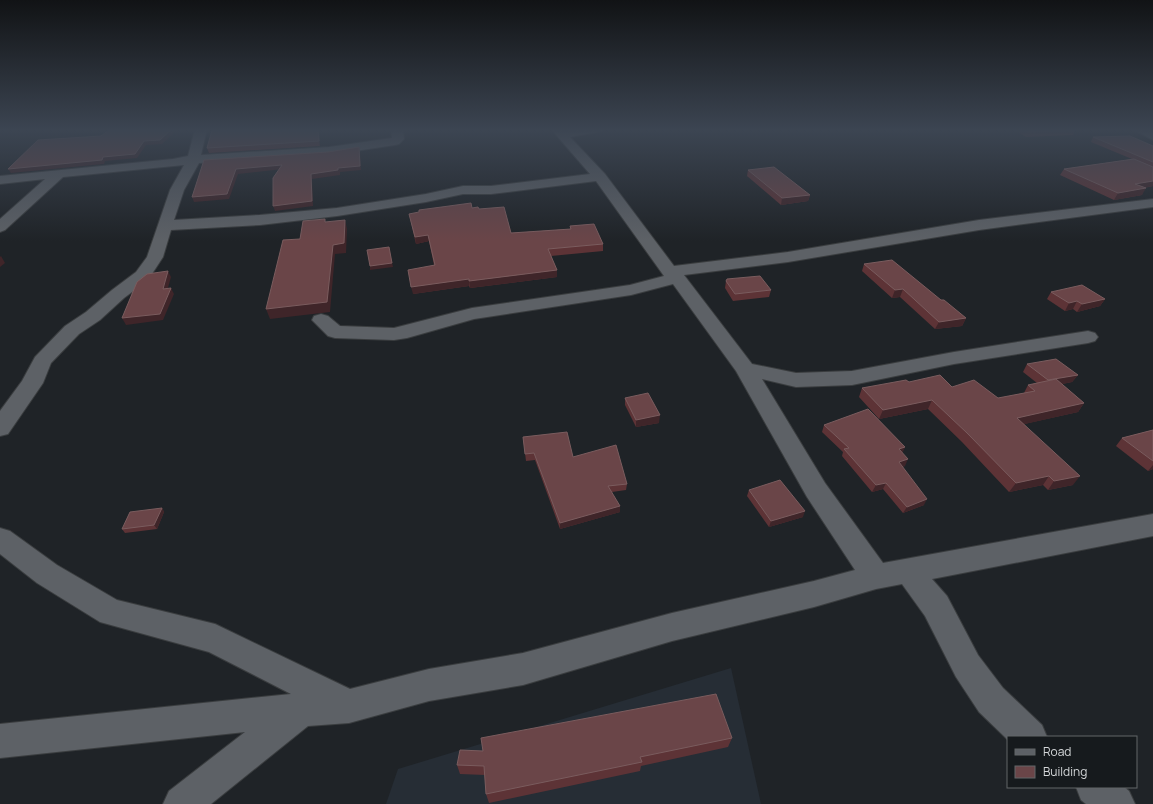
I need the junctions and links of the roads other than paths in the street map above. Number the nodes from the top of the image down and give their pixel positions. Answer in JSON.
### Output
{"nodes":[{"id":1,"x":133,"y":167,"type":"edge"},
{"id":2,"x":190,"y":167,"type":"edge"},
{"id":3,"x":591,"y":167,"type":"edge"},
{"id":4,"x":59,"y":173,"type":"junction"},
{"id":5,"x":600,"y":177,"type":"junction"},
{"id":6,"x":0,"y":180,"type":"edge"},
{"id":7,"x":1153,"y":203,"type":"edge"},
{"id":8,"x":165,"y":223,"type":"junction"},
{"id":9,"x":0,"y":227,"type":"edge"},
{"id":10,"x":674,"y":275,"type":"junction"},
{"id":11,"x":321,"y":320,"type":"dead end"},
{"id":12,"x":1088,"y":337,"type":"dead end"},
{"id":13,"x":745,"y":369,"type":"junction"},
{"id":14,"x":0,"y":428,"type":"edge"},
{"id":15,"x":1151,"y":527,"type":"edge"},
{"id":16,"x":0,"y":539,"type":"edge"},
{"id":17,"x":908,"y":571,"type":"junction"},
{"id":18,"x":876,"y":577,"type":"junction"},
{"id":19,"x":349,"y":706,"type":"junction"},
{"id":20,"x":300,"y":711,"type":"junction"},
{"id":21,"x":1029,"y":736,"type":"edge"},
{"id":22,"x":0,"y":741,"type":"edge"},
{"id":23,"x":1095,"y":788,"type":"edge"},
{"id":24,"x":182,"y":804,"type":"edge"},
{"id":25,"x":1116,"y":804,"type":"edge"}],
"edges":[{"from":1,"to":4,"type":"street"},
{"from":2,"to":8,"type":"street"},
{"from":3,"to":5,"type":"street"},
{"from":4,"to":6,"type":"street"},
{"from":4,"to":9,"type":"street"},
{"from":5,"to":8,"type":"street"},
{"from":5,"to":10,"type":"street"},
{"from":7,"to":10,"type":"street"},
{"from":8,"to":14,"type":"street"},
{"from":10,"to":11,"type":"street"},
{"from":10,"to":13,"type":"street"},
{"from":12,"to":13,"type":"street"},
{"from":13,"to":18,"type":"street"},
{"from":15,"to":17,"type":"street"},
{"from":16,"to":19,"type":"street"},
{"from":17,"to":18,"type":"street"},
{"from":17,"to":21,"type":"street"},
{"from":18,"to":19,"type":"street"},
{"from":19,"to":20,"type":"street"},
{"from":20,"to":22,"type":"street"},
{"from":20,"to":24,"type":"street"},
{"from":23,"to":25,"type":"street"}]}
